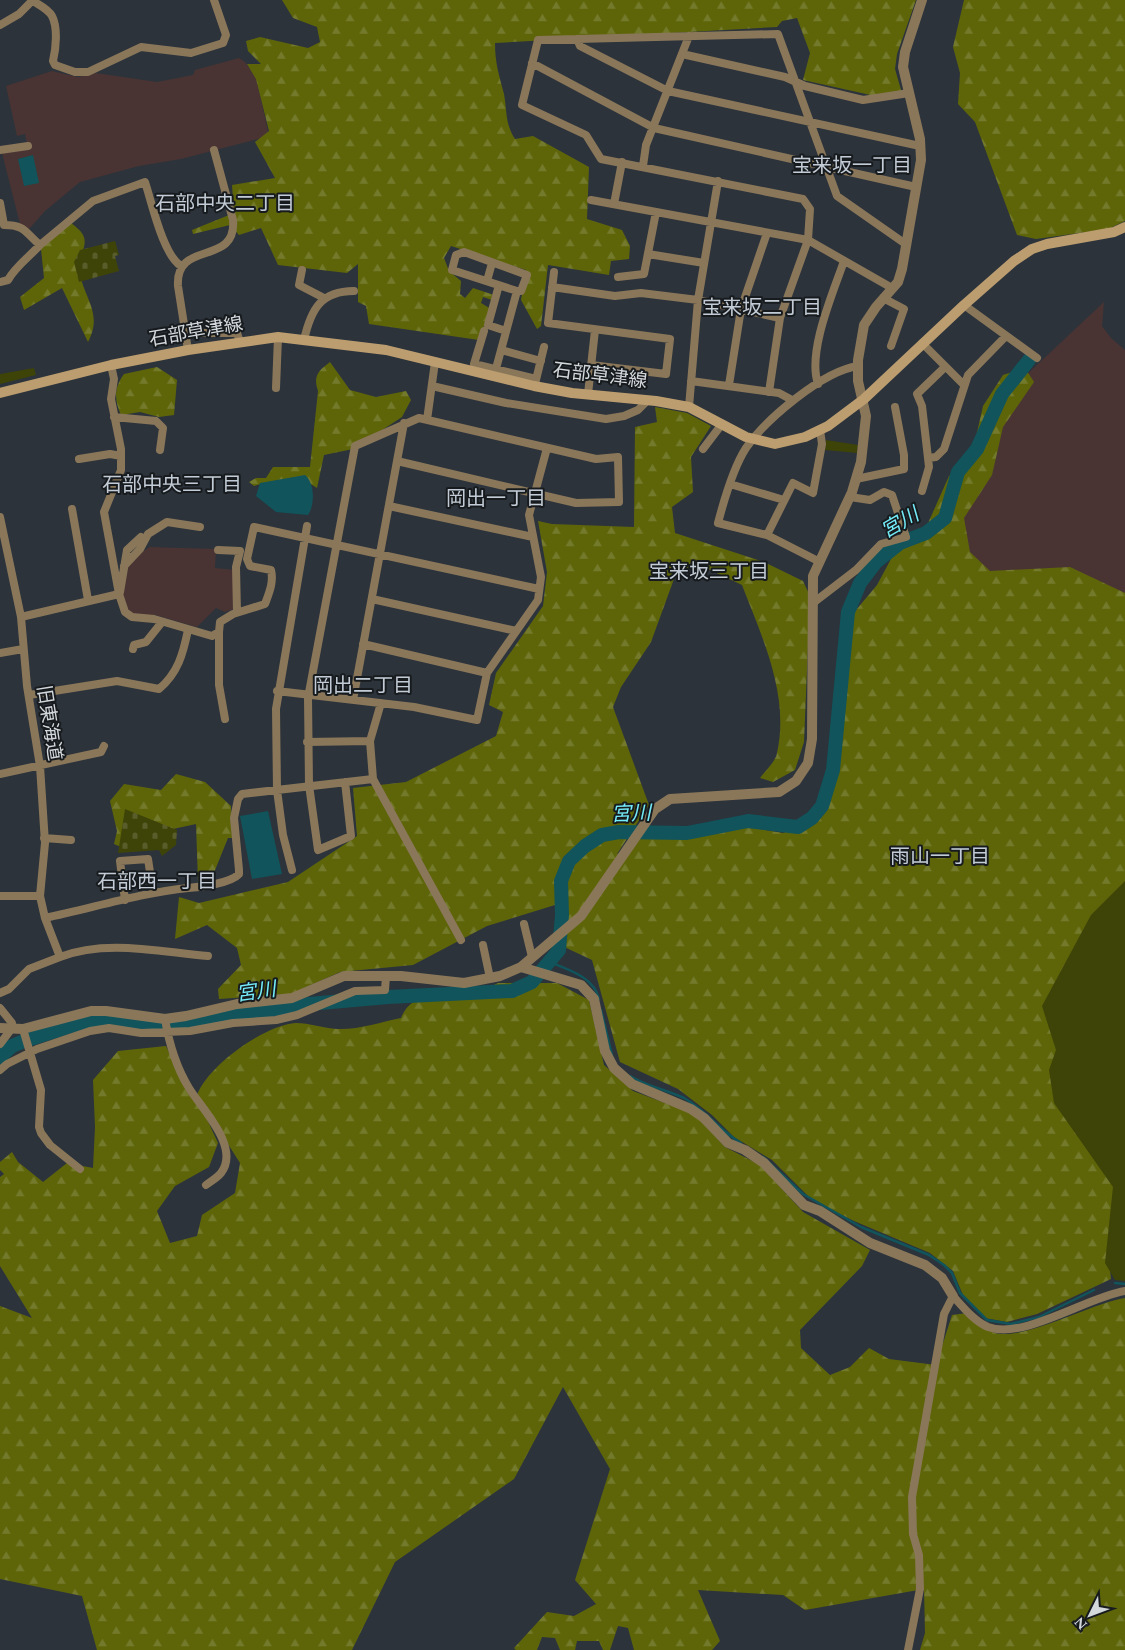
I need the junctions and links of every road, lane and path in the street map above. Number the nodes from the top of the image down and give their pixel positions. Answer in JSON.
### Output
{"nodes":[{"id":1,"x":33,"y":0,"type":"edge"},
{"id":2,"x":214,"y":0,"type":"edge"},
{"id":3,"x":922,"y":0,"type":"edge"},
{"id":4,"x":0,"y":24,"type":"edge"},
{"id":5,"x":689,"y":36,"type":"junction"},
{"id":6,"x":577,"y":39,"type":"junction"},
{"id":7,"x":682,"y":54,"type":"junction"},
{"id":8,"x":532,"y":63,"type":"junction"},
{"id":9,"x":795,"y":82,"type":"junction"},
{"id":10,"x":668,"y":91,"type":"junction"},
{"id":11,"x":909,"y":93,"type":"junction"},
{"id":12,"x":810,"y":122,"type":"junction"},
{"id":13,"x":654,"y":128,"type":"junction"},
{"id":14,"x":28,"y":146,"type":"dead end"},
{"id":15,"x":920,"y":146,"type":"junction"},
{"id":16,"x":0,"y":150,"type":"edge"},
{"id":17,"x":214,"y":150,"type":"dead end"},
{"id":18,"x":622,"y":162,"type":"junction"},
{"id":19,"x":643,"y":166,"type":"junction"},
{"id":20,"x":825,"y":166,"type":"junction"},
{"id":21,"x":718,"y":181,"type":"junction"},
{"id":22,"x":916,"y":187,"type":"junction"},
{"id":23,"x":591,"y":200,"type":"dead end"},
{"id":24,"x":0,"y":203,"type":"edge"},
{"id":25,"x":614,"y":204,"type":"junction"},
{"id":26,"x":656,"y":212,"type":"junction"},
{"id":27,"x":711,"y":222,"type":"junction"},
{"id":28,"x":1125,"y":227,"type":"edge"},
{"id":29,"x":768,"y":233,"type":"junction"},
{"id":30,"x":808,"y":240,"type":"junction"},
{"id":31,"x":40,"y":245,"type":"junction"},
{"id":32,"x":907,"y":245,"type":"junction"},
{"id":33,"x":648,"y":254,"type":"junction"},
{"id":34,"x":844,"y":261,"type":"junction"},
{"id":35,"x":492,"y":262,"type":"junction"},
{"id":36,"x":704,"y":263,"type":"junction"},
{"id":37,"x":180,"y":266,"type":"junction"},
{"id":38,"x":302,"y":270,"type":"dead end"},
{"id":39,"x":554,"y":272,"type":"dead end"},
{"id":40,"x":618,"y":277,"type":"dead end"},
{"id":41,"x":487,"y":281,"type":"junction"},
{"id":42,"x":0,"y":282,"type":"edge"},
{"id":43,"x":499,"y":285,"type":"junction"},
{"id":44,"x":552,"y":287,"type":"junction"},
{"id":45,"x":892,"y":288,"type":"junction"},
{"id":46,"x":354,"y":291,"type":"dead end"},
{"id":47,"x":517,"y":291,"type":"junction"},
{"id":48,"x":324,"y":298,"type":"junction"},
{"id":49,"x":883,"y":298,"type":"junction"},
{"id":50,"x":698,"y":300,"type":"junction"},
{"id":51,"x":964,"y":305,"type":"junction"},
{"id":52,"x":741,"y":309,"type":"junction"},
{"id":53,"x":780,"y":318,"type":"junction"},
{"id":54,"x":595,"y":330,"type":"junction"},
{"id":55,"x":484,"y":331,"type":"dead end"},
{"id":56,"x":506,"y":331,"type":"junction"},
{"id":57,"x":186,"y":333,"type":"junction"},
{"id":58,"x":1006,"y":336,"type":"junction"},
{"id":59,"x":278,"y":337,"type":"junction"},
{"id":60,"x":304,"y":340,"type":"junction"},
{"id":61,"x":240,"y":342,"type":"junction"},
{"id":62,"x":922,"y":343,"type":"junction"},
{"id":63,"x":890,"y":346,"type":"dead end"},
{"id":64,"x":544,"y":347,"type":"dead end"},
{"id":65,"x":188,"y":350,"type":"junction"},
{"id":66,"x":501,"y":350,"type":"junction"},
{"id":67,"x":1037,"y":358,"type":"dead end"},
{"id":68,"x":541,"y":361,"type":"junction"},
{"id":69,"x":436,"y":362,"type":"junction"},
{"id":70,"x":111,"y":365,"type":"junction"},
{"id":71,"x":591,"y":365,"type":"junction"},
{"id":72,"x":858,"y":366,"type":"junction"},
{"id":73,"x":945,"y":367,"type":"junction"},
{"id":74,"x":495,"y":373,"type":"junction"},
{"id":75,"x":691,"y":381,"type":"junction"},
{"id":76,"x":535,"y":383,"type":"junction"},
{"id":77,"x":818,"y":384,"type":"junction"},
{"id":78,"x":729,"y":385,"type":"junction"},
{"id":79,"x":964,"y":385,"type":"junction"},
{"id":80,"x":432,"y":386,"type":"junction"},
{"id":81,"x":276,"y":388,"type":"dead end"},
{"id":82,"x":769,"y":392,"type":"junction"},
{"id":83,"x":0,"y":393,"type":"edge"},
{"id":84,"x":588,"y":394,"type":"junction"},
{"id":85,"x":864,"y":399,"type":"junction"},
{"id":86,"x":648,"y":400,"type":"junction"},
{"id":87,"x":792,"y":400,"type":"junction"},
{"id":88,"x":689,"y":407,"type":"junction"},
{"id":89,"x":895,"y":407,"type":"dead end"},
{"id":90,"x":114,"y":417,"type":"junction"},
{"id":91,"x":427,"y":420,"type":"junction"},
{"id":92,"x":404,"y":423,"type":"junction"},
{"id":93,"x":722,"y":424,"type":"junction"},
{"id":94,"x":820,"y":430,"type":"junction"},
{"id":95,"x":754,"y":440,"type":"junction"},
{"id":96,"x":547,"y":448,"type":"junction"},
{"id":97,"x":703,"y":449,"type":"dead end"},
{"id":98,"x":160,"y":450,"type":"dead end"},
{"id":99,"x":121,"y":456,"type":"junction"},
{"id":100,"x":928,"y":458,"type":"junction"},
{"id":101,"x":80,"y":459,"type":"dead end"},
{"id":102,"x":397,"y":461,"type":"junction"},
{"id":103,"x":856,"y":479,"type":"junction"},
{"id":104,"x":730,"y":484,"type":"junction"},
{"id":105,"x":922,"y":491,"type":"dead end"},
{"id":106,"x":535,"y":494,"type":"junction"},
{"id":107,"x":850,"y":497,"type":"junction"},
{"id":108,"x":784,"y":500,"type":"junction"},
{"id":109,"x":389,"y":506,"type":"junction"},
{"id":110,"x":72,"y":509,"type":"dead end"},
{"id":111,"x":0,"y":517,"type":"edge"},
{"id":112,"x":307,"y":526,"type":"dead end"},
{"id":113,"x":200,"y":527,"type":"dead end"},
{"id":114,"x":1,"y":529,"type":"edge"},
{"id":115,"x":767,"y":535,"type":"junction"},
{"id":116,"x":141,"y":537,"type":"dead end"},
{"id":117,"x":305,"y":537,"type":"junction"},
{"id":118,"x":533,"y":538,"type":"junction"},
{"id":119,"x":337,"y":544,"type":"junction"},
{"id":120,"x":218,"y":550,"type":"dead end"},
{"id":121,"x":380,"y":554,"type":"junction"},
{"id":122,"x":820,"y":562,"type":"junction"},
{"id":123,"x":124,"y":566,"type":"junction"},
{"id":124,"x":539,"y":589,"type":"junction"},
{"id":125,"x":119,"y":594,"type":"junction"},
{"id":126,"x":372,"y":599,"type":"junction"},
{"id":127,"x":88,"y":600,"type":"junction"},
{"id":128,"x":813,"y":603,"type":"junction"},
{"id":129,"x":237,"y":612,"type":"junction"},
{"id":130,"x":21,"y":618,"type":"junction"},
{"id":131,"x":162,"y":622,"type":"junction"},
{"id":132,"x":188,"y":630,"type":"junction"},
{"id":133,"x":516,"y":631,"type":"junction"},
{"id":134,"x":219,"y":632,"type":"junction"},
{"id":135,"x":363,"y":644,"type":"junction"},
{"id":136,"x":23,"y":649,"type":"junction"},
{"id":137,"x":133,"y":649,"type":"dead end"},
{"id":138,"x":0,"y":653,"type":"edge"},
{"id":139,"x":487,"y":673,"type":"junction"},
{"id":140,"x":277,"y":691,"type":"junction"},
{"id":141,"x":29,"y":695,"type":"junction"},
{"id":142,"x":309,"y":695,"type":"junction"},
{"id":143,"x":353,"y":700,"type":"junction"},
{"id":144,"x":381,"y":703,"type":"junction"},
{"id":145,"x":225,"y":719,"type":"dead end"},
{"id":146,"x":370,"y":741,"type":"junction"},
{"id":147,"x":307,"y":742,"type":"junction"},
{"id":148,"x":104,"y":746,"type":"dead end"},
{"id":149,"x":40,"y":766,"type":"junction"},
{"id":150,"x":0,"y":774,"type":"edge"},
{"id":151,"x":373,"y":778,"type":"junction"},
{"id":152,"x":345,"y":782,"type":"junction"},
{"id":153,"x":309,"y":786,"type":"junction"},
{"id":154,"x":277,"y":790,"type":"junction"},
{"id":155,"x":44,"y":838,"type":"junction"},
{"id":156,"x":71,"y":840,"type":"dead end"},
{"id":157,"x":292,"y":870,"type":"dead end"},
{"id":158,"x":153,"y":892,"type":"junction"},
{"id":159,"x":0,"y":896,"type":"edge"},
{"id":160,"x":40,"y":896,"type":"junction"},
{"id":161,"x":125,"y":900,"type":"junction"},
{"id":162,"x":46,"y":918,"type":"junction"},
{"id":163,"x":524,"y":924,"type":"dead end"},
{"id":164,"x":461,"y":940,"type":"dead end"},
{"id":165,"x":482,"y":945,"type":"dead end"},
{"id":166,"x":208,"y":956,"type":"dead end"},
{"id":167,"x":60,"y":957,"type":"junction"},
{"id":168,"x":532,"y":957,"type":"junction"},
{"id":169,"x":521,"y":967,"type":"junction"},
{"id":170,"x":386,"y":977,"type":"junction"},
{"id":171,"x":490,"y":978,"type":"junction"},
{"id":172,"x":0,"y":993,"type":"edge"},
{"id":173,"x":0,"y":1008,"type":"edge"},
{"id":174,"x":165,"y":1019,"type":"junction"},
{"id":175,"x":0,"y":1028,"type":"edge"},
{"id":176,"x":12,"y":1028,"type":"junction"},
{"id":177,"x":168,"y":1032,"type":"junction"},
{"id":178,"x":24,"y":1033,"type":"junction"},
{"id":179,"x":0,"y":1044,"type":"edge"},
{"id":180,"x":29,"y":1052,"type":"junction"},
{"id":181,"x":0,"y":1070,"type":"edge"},
{"id":182,"x":80,"y":1168,"type":"dead end"},
{"id":183,"x":206,"y":1185,"type":"dead end"},
{"id":184,"x":1125,"y":1291,"type":"edge"},
{"id":185,"x":953,"y":1296,"type":"junction"},
{"id":186,"x":908,"y":1650,"type":"edge"}],
"edges":[{"from":1,"to":2,"type":"street"},
{"from":1,"to":4,"type":"street"},
{"from":3,"to":11,"type":"street"},
{"from":5,"to":6,"type":"street"},
{"from":5,"to":7,"type":"street"},
{"from":5,"to":9,"type":"street"},
{"from":6,"to":8,"type":"street"},
{"from":6,"to":10,"type":"street"},
{"from":7,"to":9,"type":"street"},
{"from":7,"to":10,"type":"street"},
{"from":8,"to":13,"type":"street"},
{"from":8,"to":18,"type":"street"},
{"from":9,"to":11,"type":"street"},
{"from":9,"to":12,"type":"street"},
{"from":10,"to":12,"type":"street"},
{"from":10,"to":13,"type":"street"},
{"from":11,"to":15,"type":"street"},
{"from":12,"to":15,"type":"street"},
{"from":12,"to":20,"type":"street"},
{"from":13,"to":19,"type":"street"},
{"from":13,"to":20,"type":"street"},
{"from":14,"to":16,"type":"street"},
{"from":15,"to":22,"type":"street"},
{"from":17,"to":37,"type":"street"},
{"from":18,"to":19,"type":"street"},
{"from":18,"to":25,"type":"street"},
{"from":19,"to":21,"type":"street"},
{"from":20,"to":22,"type":"street"},
{"from":20,"to":32,"type":"street"},
{"from":21,"to":27,"type":"street"},
{"from":21,"to":30,"type":"street"},
{"from":22,"to":32,"type":"street"},
{"from":23,"to":25,"type":"street"},
{"from":24,"to":31,"type":"street"},
{"from":25,"to":26,"type":"street"},
{"from":26,"to":27,"type":"street"},
{"from":26,"to":33,"type":"street"},
{"from":27,"to":29,"type":"street"},
{"from":27,"to":36,"type":"street"},
{"from":28,"to":51,"type":"main road","name":"石部草津線"},
{"from":29,"to":30,"type":"street"},
{"from":29,"to":52,"type":"street"},
{"from":30,"to":34,"type":"street"},
{"from":30,"to":53,"type":"street"},
{"from":31,"to":37,"type":"street"},
{"from":31,"to":42,"type":"street"},
{"from":32,"to":45,"type":"street"},
{"from":33,"to":36,"type":"street"},
{"from":33,"to":40,"type":"street"},
{"from":34,"to":45,"type":"street"},
{"from":34,"to":77,"type":"street"},
{"from":35,"to":41,"type":"street"},
{"from":35,"to":41,"type":"street"},
{"from":35,"to":47,"type":"street"},
{"from":36,"to":50,"type":"street"},
{"from":37,"to":57,"type":"street"},
{"from":38,"to":48,"type":"street"},
{"from":39,"to":44,"type":"street"},
{"from":41,"to":43,"type":"street"},
{"from":43,"to":47,"type":"street"},
{"from":43,"to":56,"type":"street"},
{"from":44,"to":50,"type":"street"},
{"from":44,"to":54,"type":"street"},
{"from":45,"to":49,"type":"street"},
{"from":46,"to":48,"type":"street"},
{"from":47,"to":56,"type":"street"},
{"from":48,"to":60,"type":"street"},
{"from":49,"to":63,"type":"street"},
{"from":49,"to":72,"type":"street"},
{"from":50,"to":52,"type":"street"},
{"from":50,"to":75,"type":"street"},
{"from":51,"to":58,"type":"street"},
{"from":51,"to":62,"type":"main road","name":"石部草津線"},
{"from":52,"to":53,"type":"street"},
{"from":52,"to":78,"type":"street"},
{"from":53,"to":82,"type":"street"},
{"from":54,"to":71,"type":"street"},
{"from":54,"to":71,"type":"street"},
{"from":55,"to":74,"type":"street"},
{"from":56,"to":66,"type":"street"},
{"from":57,"to":61,"type":"street"},
{"from":57,"to":65,"type":"street"},
{"from":58,"to":67,"type":"street"},
{"from":58,"to":79,"type":"street"},
{"from":59,"to":60,"type":"main road","name":"石部草津線"},
{"from":59,"to":61,"type":"main road","name":"石部草津線"},
{"from":59,"to":81,"type":"street"},
{"from":60,"to":69,"type":"main road","name":"石部草津線"},
{"from":61,"to":65,"type":"main road","name":"石部草津線"},
{"from":62,"to":73,"type":"street"},
{"from":62,"to":85,"type":"main road","name":"石部草津線"},
{"from":64,"to":68,"type":"street"},
{"from":65,"to":70,"type":"main road","name":"石部草津線"},
{"from":66,"to":68,"type":"street"},
{"from":66,"to":74,"type":"street"},
{"from":68,"to":76,"type":"street"},
{"from":69,"to":74,"type":"main road","name":"石部草津線"},
{"from":69,"to":80,"type":"street"},
{"from":70,"to":83,"type":"main road","name":"石部草津線"},
{"from":70,"to":90,"type":"street"},
{"from":71,"to":84,"type":"street"},
{"from":72,"to":77,"type":"street"},
{"from":72,"to":85,"type":"street"},
{"from":73,"to":79,"type":"street"},
{"from":73,"to":100,"type":"street"},
{"from":74,"to":76,"type":"main road","name":"石部草津線"},
{"from":75,"to":78,"type":"street"},
{"from":75,"to":88,"type":"street"},
{"from":76,"to":84,"type":"main road","name":"石部草津線"},
{"from":77,"to":87,"type":"street"},
{"from":78,"to":82,"type":"street"},
{"from":79,"to":100,"type":"street"},
{"from":80,"to":86,"type":"street"},
{"from":80,"to":91,"type":"street"},
{"from":82,"to":87,"type":"street"},
{"from":84,"to":86,"type":"main road","name":"石部草津線"},
{"from":85,"to":94,"type":"main road","name":"石部草津線"},
{"from":85,"to":103,"type":"street"},
{"from":86,"to":88,"type":"main road","name":"石部草津線"},
{"from":87,"to":95,"type":"street"},
{"from":88,"to":93,"type":"main road","name":"石部草津線"},
{"from":89,"to":103,"type":"street"},
{"from":90,"to":98,"type":"street"},
{"from":90,"to":99,"type":"street"},
{"from":91,"to":92,"type":"street"},
{"from":91,"to":96,"type":"street"},
{"from":92,"to":102,"type":"street"},
{"from":92,"to":119,"type":"street"},
{"from":93,"to":95,"type":"main road","name":"石部草津線"},
{"from":93,"to":97,"type":"street"},
{"from":94,"to":95,"type":"main road","name":"石部草津線"},
{"from":94,"to":108,"type":"street"},
{"from":95,"to":104,"type":"street"},
{"from":96,"to":106,"type":"street"},
{"from":96,"to":106,"type":"street"},
{"from":99,"to":101,"type":"street"},
{"from":99,"to":125,"type":"street"},
{"from":100,"to":105,"type":"street"},
{"from":102,"to":106,"type":"street"},
{"from":102,"to":109,"type":"street"},
{"from":103,"to":107,"type":"street"},
{"from":104,"to":108,"type":"street"},
{"from":104,"to":115,"type":"street"},
{"from":106,"to":118,"type":"street"},
{"from":107,"to":122,"type":"street"},
{"from":107,"to":128,"type":"street"},
{"from":108,"to":115,"type":"street"},
{"from":109,"to":118,"type":"street"},
{"from":109,"to":121,"type":"street"},
{"from":110,"to":127,"type":"street"},
{"from":111,"to":114,"type":"street","name":"旧東海道"},
{"from":112,"to":117,"type":"street"},
{"from":113,"to":123,"type":"street"},
{"from":114,"to":130,"type":"street","name":"旧東海道"},
{"from":115,"to":122,"type":"street"},
{"from":116,"to":123,"type":"street"},
{"from":117,"to":119,"type":"street"},
{"from":117,"to":129,"type":"street"},
{"from":117,"to":140,"type":"street"},
{"from":118,"to":124,"type":"street"},
{"from":119,"to":121,"type":"street"},
{"from":119,"to":142,"type":"street"},
{"from":120,"to":129,"type":"street"},
{"from":121,"to":124,"type":"street"},
{"from":121,"to":126,"type":"street"},
{"from":122,"to":128,"type":"street"},
{"from":123,"to":125,"type":"street"},
{"from":124,"to":133,"type":"street"},
{"from":125,"to":127,"type":"street"},
{"from":125,"to":131,"type":"street"},
{"from":126,"to":133,"type":"street"},
{"from":126,"to":135,"type":"street"},
{"from":127,"to":130,"type":"street"},
{"from":128,"to":168,"type":"street"},
{"from":129,"to":134,"type":"street"},
{"from":130,"to":136,"type":"street","name":"旧東海道"},
{"from":131,"to":132,"type":"street"},
{"from":131,"to":137,"type":"street"},
{"from":132,"to":134,"type":"street"},
{"from":132,"to":141,"type":"street"},
{"from":133,"to":139,"type":"street"},
{"from":134,"to":145,"type":"street"},
{"from":135,"to":139,"type":"street"},
{"from":135,"to":143,"type":"street"},
{"from":136,"to":138,"type":"street"},
{"from":136,"to":141,"type":"street","name":"旧東海道"},
{"from":139,"to":144,"type":"street"},
{"from":140,"to":142,"type":"street"},
{"from":140,"to":154,"type":"street"},
{"from":141,"to":149,"type":"street","name":"旧東海道"},
{"from":142,"to":143,"type":"street"},
{"from":142,"to":147,"type":"street"},
{"from":143,"to":144,"type":"street"},
{"from":144,"to":146,"type":"street"},
{"from":146,"to":147,"type":"street"},
{"from":146,"to":151,"type":"street"},
{"from":147,"to":153,"type":"street"},
{"from":148,"to":149,"type":"street"},
{"from":149,"to":150,"type":"street"},
{"from":149,"to":155,"type":"street","name":"旧東海道"},
{"from":151,"to":152,"type":"street"},
{"from":151,"to":164,"type":"street"},
{"from":152,"to":153,"type":"street"},
{"from":152,"to":153,"type":"street"},
{"from":153,"to":154,"type":"street"},
{"from":154,"to":157,"type":"street"},
{"from":154,"to":158,"type":"street"},
{"from":155,"to":156,"type":"street"},
{"from":155,"to":160,"type":"street","name":"旧東海道"},
{"from":158,"to":161,"type":"street"},
{"from":158,"to":161,"type":"street"},
{"from":159,"to":160,"type":"street"},
{"from":160,"to":162,"type":"street","name":"旧東海道"},
{"from":161,"to":162,"type":"street"},
{"from":162,"to":167,"type":"street","name":"旧東海道"},
{"from":163,"to":168,"type":"street"},
{"from":165,"to":171,"type":"street"},
{"from":166,"to":167,"type":"street"},
{"from":167,"to":172,"type":"street"},
{"from":168,"to":169,"type":"street"},
{"from":169,"to":171,"type":"street"},
{"from":169,"to":185,"type":"street"},
{"from":170,"to":171,"type":"street"},
{"from":170,"to":174,"type":"street"},
{"from":170,"to":177,"type":"street"},
{"from":173,"to":176,"type":"street"},
{"from":174,"to":177,"type":"street"},
{"from":174,"to":178,"type":"street"},
{"from":175,"to":176,"type":"street"},
{"from":176,"to":178,"type":"street"},
{"from":176,"to":179,"type":"street"},
{"from":177,"to":180,"type":"street"},
{"from":177,"to":183,"type":"street"},
{"from":178,"to":180,"type":"street"},
{"from":180,"to":181,"type":"street"},
{"from":180,"to":182,"type":"street"},
{"from":184,"to":185,"type":"street"},
{"from":185,"to":186,"type":"street"}]}
